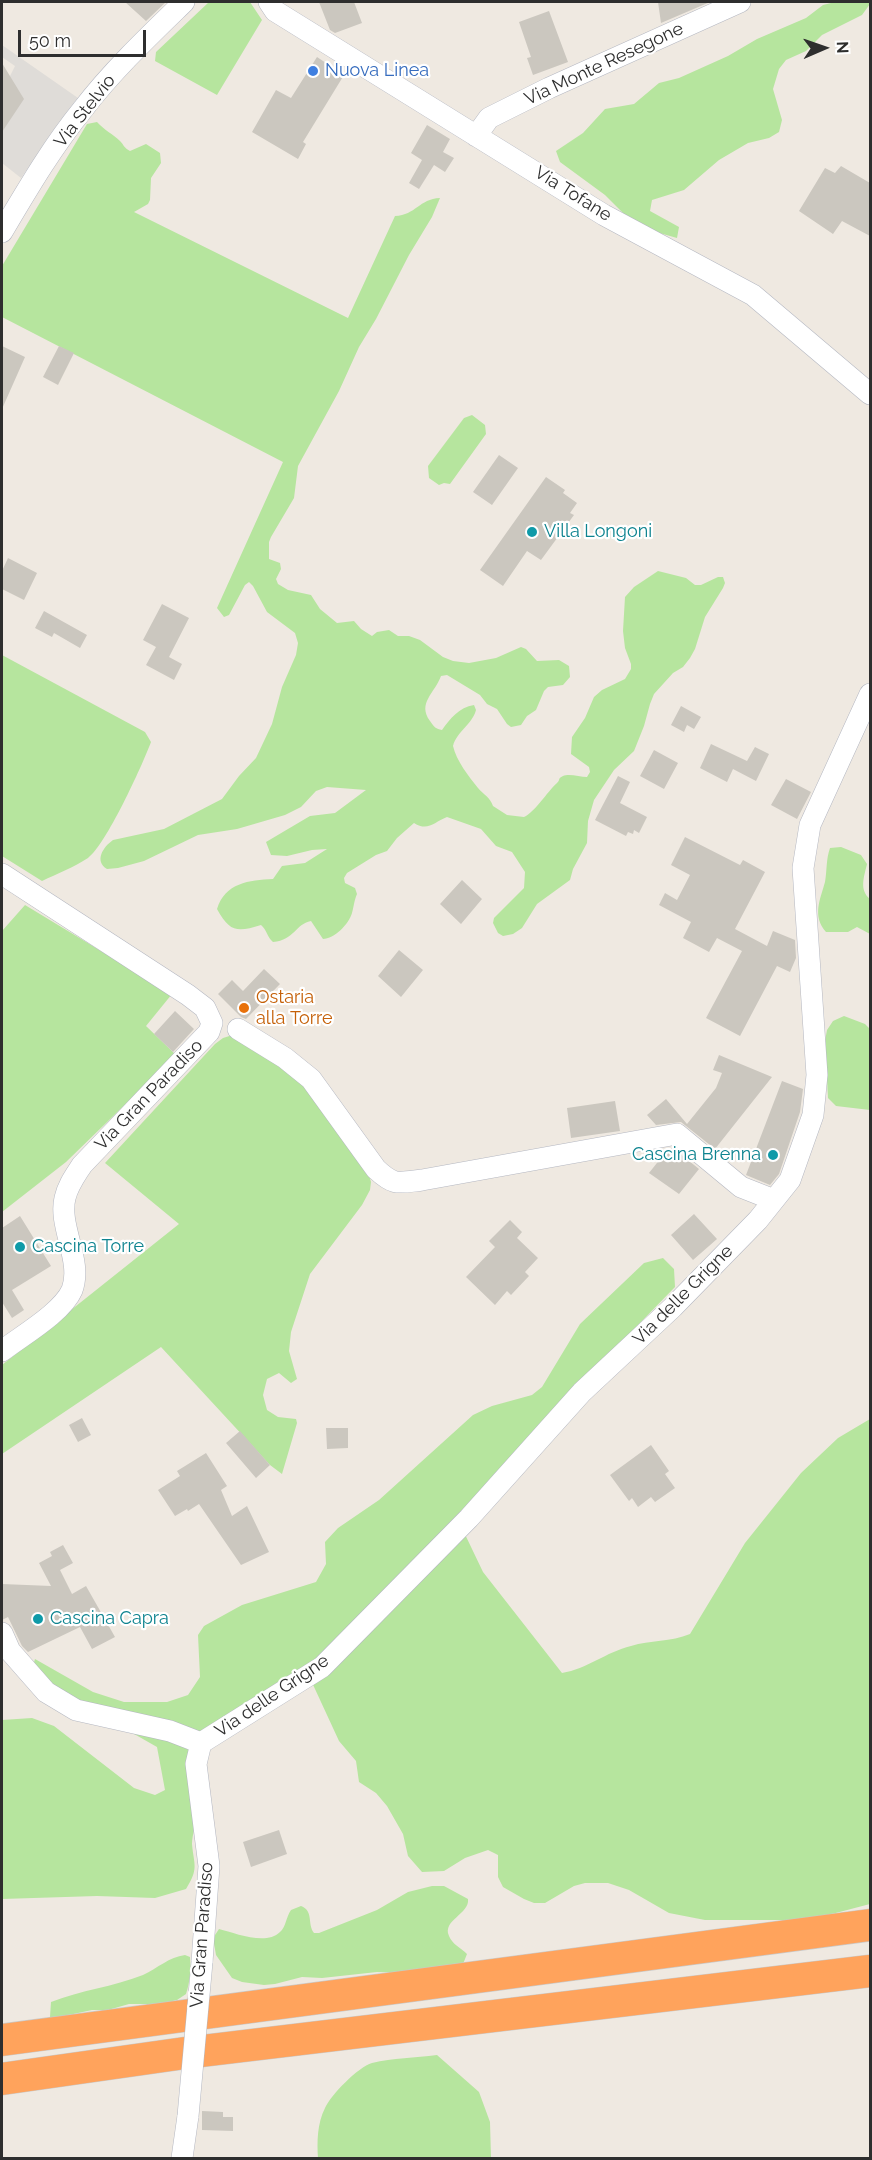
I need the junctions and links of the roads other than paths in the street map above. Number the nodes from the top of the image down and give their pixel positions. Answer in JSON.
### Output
{"nodes":[{"id":1,"x":184,"y":2,"type":"edge"},
{"id":2,"x":269,"y":2,"type":"edge"},
{"id":3,"x":740,"y":2,"type":"edge"},
{"id":4,"x":476,"y":136,"type":"junction"},
{"id":5,"x":2,"y":232,"type":"edge"},
{"id":6,"x":870,"y":394,"type":"edge"},
{"id":7,"x":870,"y":694,"type":"edge"},
{"id":8,"x":2,"y":874,"type":"edge"},
{"id":9,"x":238,"y":1029,"type":"dead end"},
{"id":10,"x":774,"y":1200,"type":"junction"},
{"id":11,"x":2,"y":1351,"type":"edge"},
{"id":12,"x":2,"y":1633,"type":"edge"},
{"id":13,"x":201,"y":1743,"type":"junction"},
{"id":14,"x":870,"y":1925,"type":"edge"},
{"id":15,"x":870,"y":1971,"type":"edge"},
{"id":16,"x":2,"y":2040,"type":"edge"},
{"id":17,"x":2,"y":2079,"type":"edge"},
{"id":18,"x":182,"y":2158,"type":"edge"}],
"edges":[{"from":1,"to":5,"type":"street","name":"Via Stelvio"},
{"from":2,"to":4,"type":"street","name":"Via Tofane"},
{"from":3,"to":4,"type":"street","name":"Via Monte Resegone"},
{"from":4,"to":6,"type":"street","name":"Via Tofane"},
{"from":7,"to":10,"type":"street","name":"Via delle Grigne"},
{"from":8,"to":11,"type":"street","name":"Via Gran Paradiso"},
{"from":9,"to":10,"type":"street"},
{"from":10,"to":13,"type":"street","name":"Via delle Grigne"},
{"from":12,"to":13,"type":"street"},
{"from":13,"to":18,"type":"street","name":"Via Gran Paradiso","bridge":true},
{"from":14,"to":16,"type":"highway"},
{"from":15,"to":17,"type":"highway"}]}
